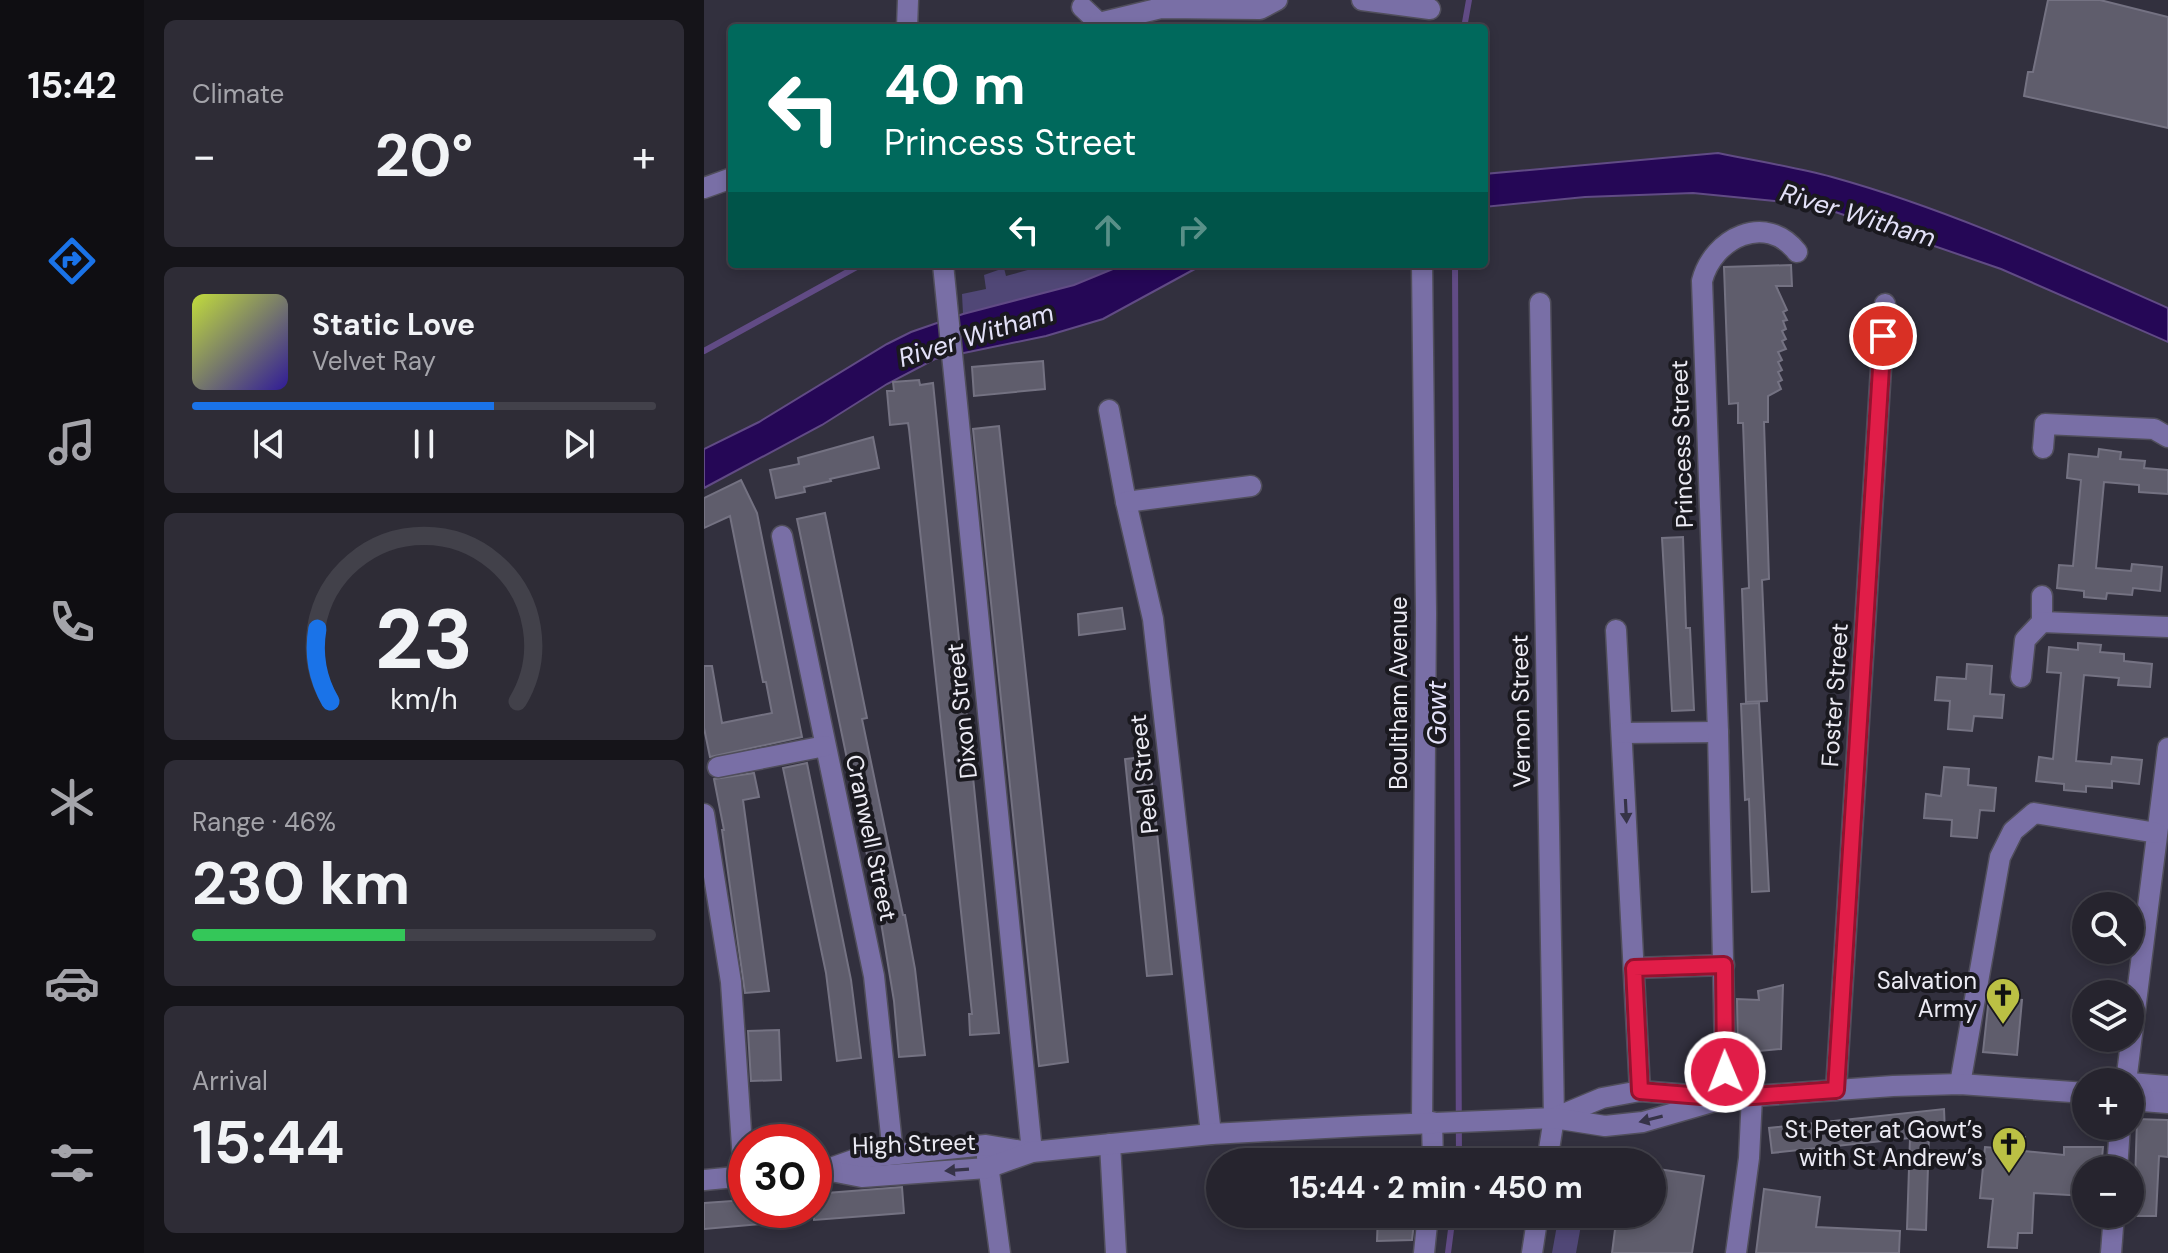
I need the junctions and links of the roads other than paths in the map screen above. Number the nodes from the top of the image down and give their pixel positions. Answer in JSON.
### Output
{"nodes":[{"id":1,"x":1277,"y":0,"type":"edge"},
{"id":2,"x":1362,"y":0,"type":"edge"},
{"id":3,"x":909,"y":3,"type":"edge"},
{"id":4,"x":1082,"y":7,"type":"dead end"},
{"id":5,"x":1429,"y":12,"type":"edge"},
{"id":6,"x":907,"y":24,"type":"edge"},
{"id":7,"x":921,"y":24,"type":"edge"},
{"id":8,"x":1097,"y":24,"type":"edge"},
{"id":9,"x":1106,"y":24,"type":"edge"},
{"id":10,"x":728,"y":179,"type":"edge"},
{"id":11,"x":704,"y":188,"type":"edge"},
{"id":12,"x":1797,"y":252,"type":"dead end"},
{"id":13,"x":943,"y":268,"type":"edge"},
{"id":14,"x":1422,"y":268,"type":"edge"},
{"id":15,"x":1540,"y":303,"type":"dead end"},
{"id":16,"x":1885,"y":304,"type":"dead end"},
{"id":17,"x":1109,"y":410,"type":"dead end"},
{"id":18,"x":2168,"y":437,"type":"edge"},
{"id":19,"x":2043,"y":448,"type":"dead end"},
{"id":20,"x":1251,"y":486,"type":"dead end"},
{"id":21,"x":1126,"y":502,"type":"junction"},
{"id":22,"x":782,"y":536,"type":"dead end"},
{"id":23,"x":2042,"y":596,"type":"dead end"},
{"id":24,"x":2042,"y":622,"type":"junction"},
{"id":25,"x":2168,"y":627,"type":"edge"},
{"id":26,"x":1616,"y":630,"type":"dead end"},
{"id":27,"x":2021,"y":677,"type":"dead end"},
{"id":28,"x":1718,"y":732,"type":"junction"},
{"id":29,"x":1623,"y":733,"type":"junction"},
{"id":30,"x":825,"y":746,"type":"junction"},
{"id":31,"x":2168,"y":748,"type":"edge"},
{"id":32,"x":718,"y":767,"type":"dead end"},
{"id":33,"x":2024,"y":794,"type":"dead end"},
{"id":34,"x":2034,"y":813,"type":"junction"},
{"id":35,"x":704,"y":814,"type":"edge"},
{"id":36,"x":2157,"y":833,"type":"junction"},
{"id":37,"x":1724,"y":965,"type":"junction"},
{"id":38,"x":1634,"y":968,"type":"junction"},
{"id":39,"x":2130,"y":1068,"type":"edge"},
{"id":40,"x":1960,"y":1084,"type":"junction"},
{"id":41,"x":2144,"y":1084,"type":"edge"},
{"id":42,"x":2168,"y":1086,"type":"edge"},
{"id":43,"x":1836,"y":1090,"type":"junction"},
{"id":44,"x":2072,"y":1090,"type":"edge"},
{"id":45,"x":1640,"y":1091,"type":"junction"},
{"id":46,"x":1752,"y":1096,"type":"junction"},
{"id":47,"x":1726,"y":1098,"type":"junction"},
{"id":48,"x":2144,"y":1101,"type":"edge"},
{"id":49,"x":2168,"y":1103,"type":"edge"},
{"id":50,"x":1554,"y":1118,"type":"junction"},
{"id":51,"x":1432,"y":1122,"type":"junction"},
{"id":52,"x":741,"y":1124,"type":"edge"},
{"id":53,"x":1211,"y":1134,"type":"junction"},
{"id":54,"x":1110,"y":1144,"type":"junction"},
{"id":55,"x":986,"y":1145,"type":"junction"},
{"id":56,"x":1433,"y":1148,"type":"edge"},
{"id":57,"x":1549,"y":1148,"type":"edge"},
{"id":58,"x":1032,"y":1152,"type":"junction"},
{"id":59,"x":893,"y":1154,"type":"junction"},
{"id":60,"x":832,"y":1166,"type":"edge"},
{"id":61,"x":987,"y":1168,"type":"junction"},
{"id":62,"x":832,"y":1172,"type":"edge"},
{"id":63,"x":728,"y":1178,"type":"edge"},
{"id":64,"x":704,"y":1180,"type":"edge"},
{"id":65,"x":1427,"y":1228,"type":"edge"},
{"id":66,"x":1536,"y":1228,"type":"edge"},
{"id":67,"x":2113,"y":1228,"type":"edge"},
{"id":68,"x":1000,"y":1253,"type":"edge"},
{"id":69,"x":1116,"y":1253,"type":"edge"},
{"id":70,"x":1424,"y":1253,"type":"edge"},
{"id":71,"x":1532,"y":1253,"type":"edge"},
{"id":72,"x":1736,"y":1253,"type":"edge"},
{"id":73,"x":2111,"y":1253,"type":"edge"}],
"edges":[{"from":1,"to":9,"type":"street"},
{"from":2,"to":5,"type":"street"},
{"from":3,"to":6,"type":"street"},
{"from":3,"to":7,"type":"street"},
{"from":4,"to":8,"type":"street"},
{"from":10,"to":11,"type":"street"},
{"from":12,"to":28,"type":"street","name":"Princess Street"},
{"from":13,"to":58,"type":"street","name":"Dixon Street"},
{"from":14,"to":51,"type":"street","name":"Boultham Avenue"},
{"from":15,"to":50,"type":"street","name":"Vernon Street"},
{"from":16,"to":43,"type":"street","name":"Foster Street"},
{"from":17,"to":21,"type":"street","name":"Peel Street"},
{"from":18,"to":19,"type":"street"},
{"from":20,"to":21,"type":"street"},
{"from":21,"to":53,"type":"street","name":"Peel Street"},
{"from":22,"to":30,"type":"street","name":"Cranwell Street"},
{"from":23,"to":24,"type":"street"},
{"from":24,"to":25,"type":"street"},
{"from":24,"to":27,"type":"street"},
{"from":26,"to":29,"type":"street"},
{"from":28,"to":29,"type":"street"},
{"from":28,"to":37,"type":"street","name":"Princess Street"},
{"from":29,"to":38,"type":"street","one_way":true},
{"from":30,"to":32,"type":"street"},
{"from":30,"to":59,"type":"street","name":"Cranwell Street"},
{"from":31,"to":36,"type":"street"},
{"from":33,"to":34,"type":"street"},
{"from":34,"to":36,"type":"street"},
{"from":34,"to":40,"type":"street"},
{"from":35,"to":52,"type":"street"},
{"from":36,"to":39,"type":"street"},
{"from":37,"to":38,"type":"street"},
{"from":37,"to":47,"type":"street","name":"Princess Street"},
{"from":38,"to":45,"type":"street"},
{"from":40,"to":43,"type":"street"},
{"from":40,"to":44,"type":"street"},
{"from":41,"to":42,"type":"street"},
{"from":43,"to":46,"type":"street"},
{"from":45,"to":47,"type":"street"},
{"from":45,"to":50,"type":"street"},
{"from":46,"to":47,"type":"street"},
{"from":46,"to":72,"type":"street"},
{"from":47,"to":50,"type":"street","one_way":true},
{"from":48,"to":49,"type":"street"},
{"from":50,"to":51,"type":"street"},
{"from":50,"to":57,"type":"street","name":"Vernon Street"},
{"from":51,"to":53,"type":"street"},
{"from":51,"to":56,"type":"street","name":"Boultham Avenue"},
{"from":53,"to":54,"type":"street"},
{"from":54,"to":58,"type":"street"},
{"from":54,"to":69,"type":"street"},
{"from":55,"to":58,"type":"street","name":"High Street"},
{"from":55,"to":59,"type":"street","name":"High Street"},
{"from":55,"to":61,"type":"street"},
{"from":58,"to":61,"type":"street","name":"High Street"},
{"from":59,"to":60,"type":"street","name":"High Street"},
{"from":61,"to":62,"type":"street","name":"High Street","one_way":true},
{"from":61,"to":68,"type":"street"},
{"from":63,"to":64,"type":"street"},
{"from":65,"to":70,"type":"street"},
{"from":66,"to":71,"type":"street"},
{"from":67,"to":73,"type":"street"}]}
